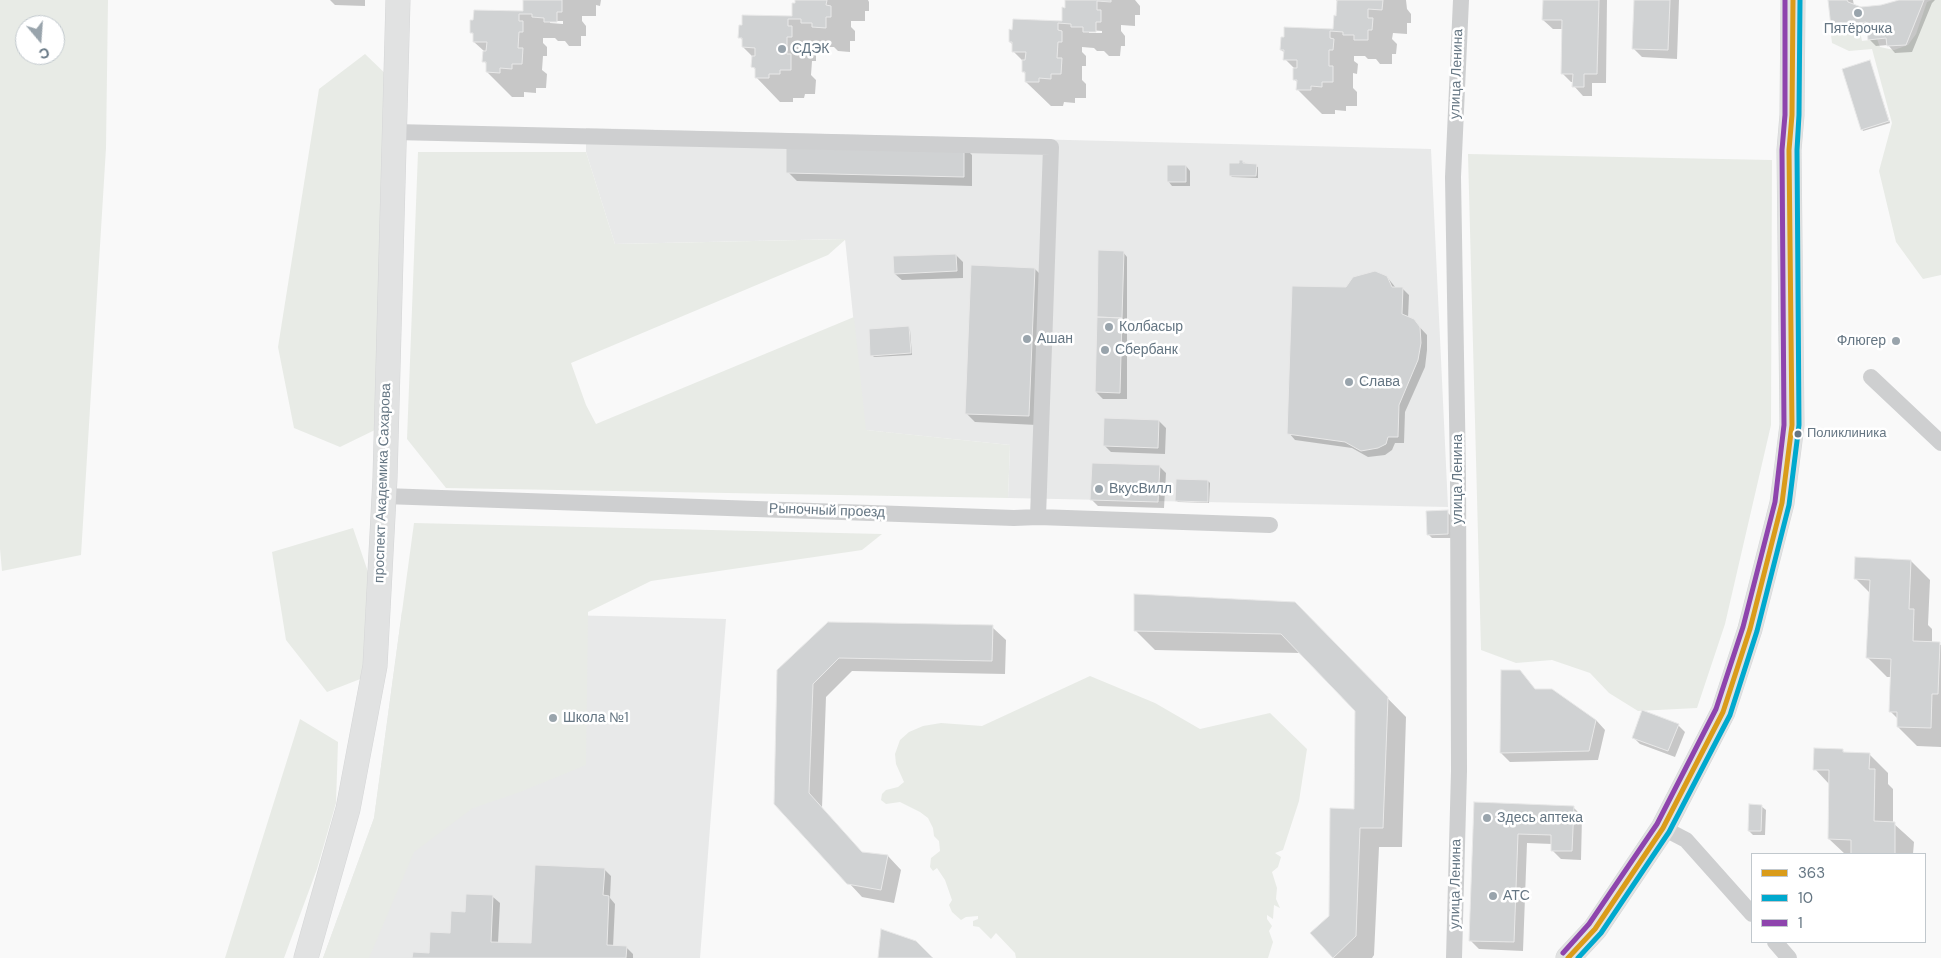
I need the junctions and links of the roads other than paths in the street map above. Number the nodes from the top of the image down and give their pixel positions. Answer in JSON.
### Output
{"nodes":[{"id":1,"x":398,"y":0,"type":"edge"},
{"id":2,"x":1460,"y":0,"type":"edge"},
{"id":3,"x":1793,"y":0,"type":"edge"},
{"id":4,"x":394,"y":132,"type":"junction"},
{"id":5,"x":1870,"y":378,"type":"dead end"},
{"id":6,"x":1941,"y":443,"type":"edge"},
{"id":7,"x":384,"y":496,"type":"junction"},
{"id":8,"x":1038,"y":517,"type":"junction"},
{"id":9,"x":1270,"y":525,"type":"dead end"},
{"id":10,"x":1663,"y":828,"type":"junction"},
{"id":11,"x":1751,"y":913,"type":"edge"},
{"id":12,"x":1776,"y":943,"type":"edge"},
{"id":13,"x":306,"y":958,"type":"edge"},
{"id":14,"x":1454,"y":958,"type":"edge"},
{"id":15,"x":1568,"y":958,"type":"edge"},
{"id":16,"x":1789,"y":958,"type":"edge"}],
"edges":[{"from":1,"to":4,"type":"street","name":"проспект Академика Сахарова"},
{"from":2,"to":14,"type":"street","name":"улица Ленина"},
{"from":3,"to":10,"type":"street"},
{"from":4,"to":7,"type":"street","name":"проспект Академика Сахарова"},
{"from":4,"to":8,"type":"street"},
{"from":5,"to":6,"type":"street"},
{"from":7,"to":8,"type":"street","name":"Рыночный проезд"},
{"from":7,"to":13,"type":"street","name":"проспект Академика Сахарова"},
{"from":8,"to":9,"type":"street","name":"Рыночный проезд"},
{"from":10,"to":11,"type":"street"},
{"from":10,"to":15,"type":"street"},
{"from":12,"to":16,"type":"street"}]}
